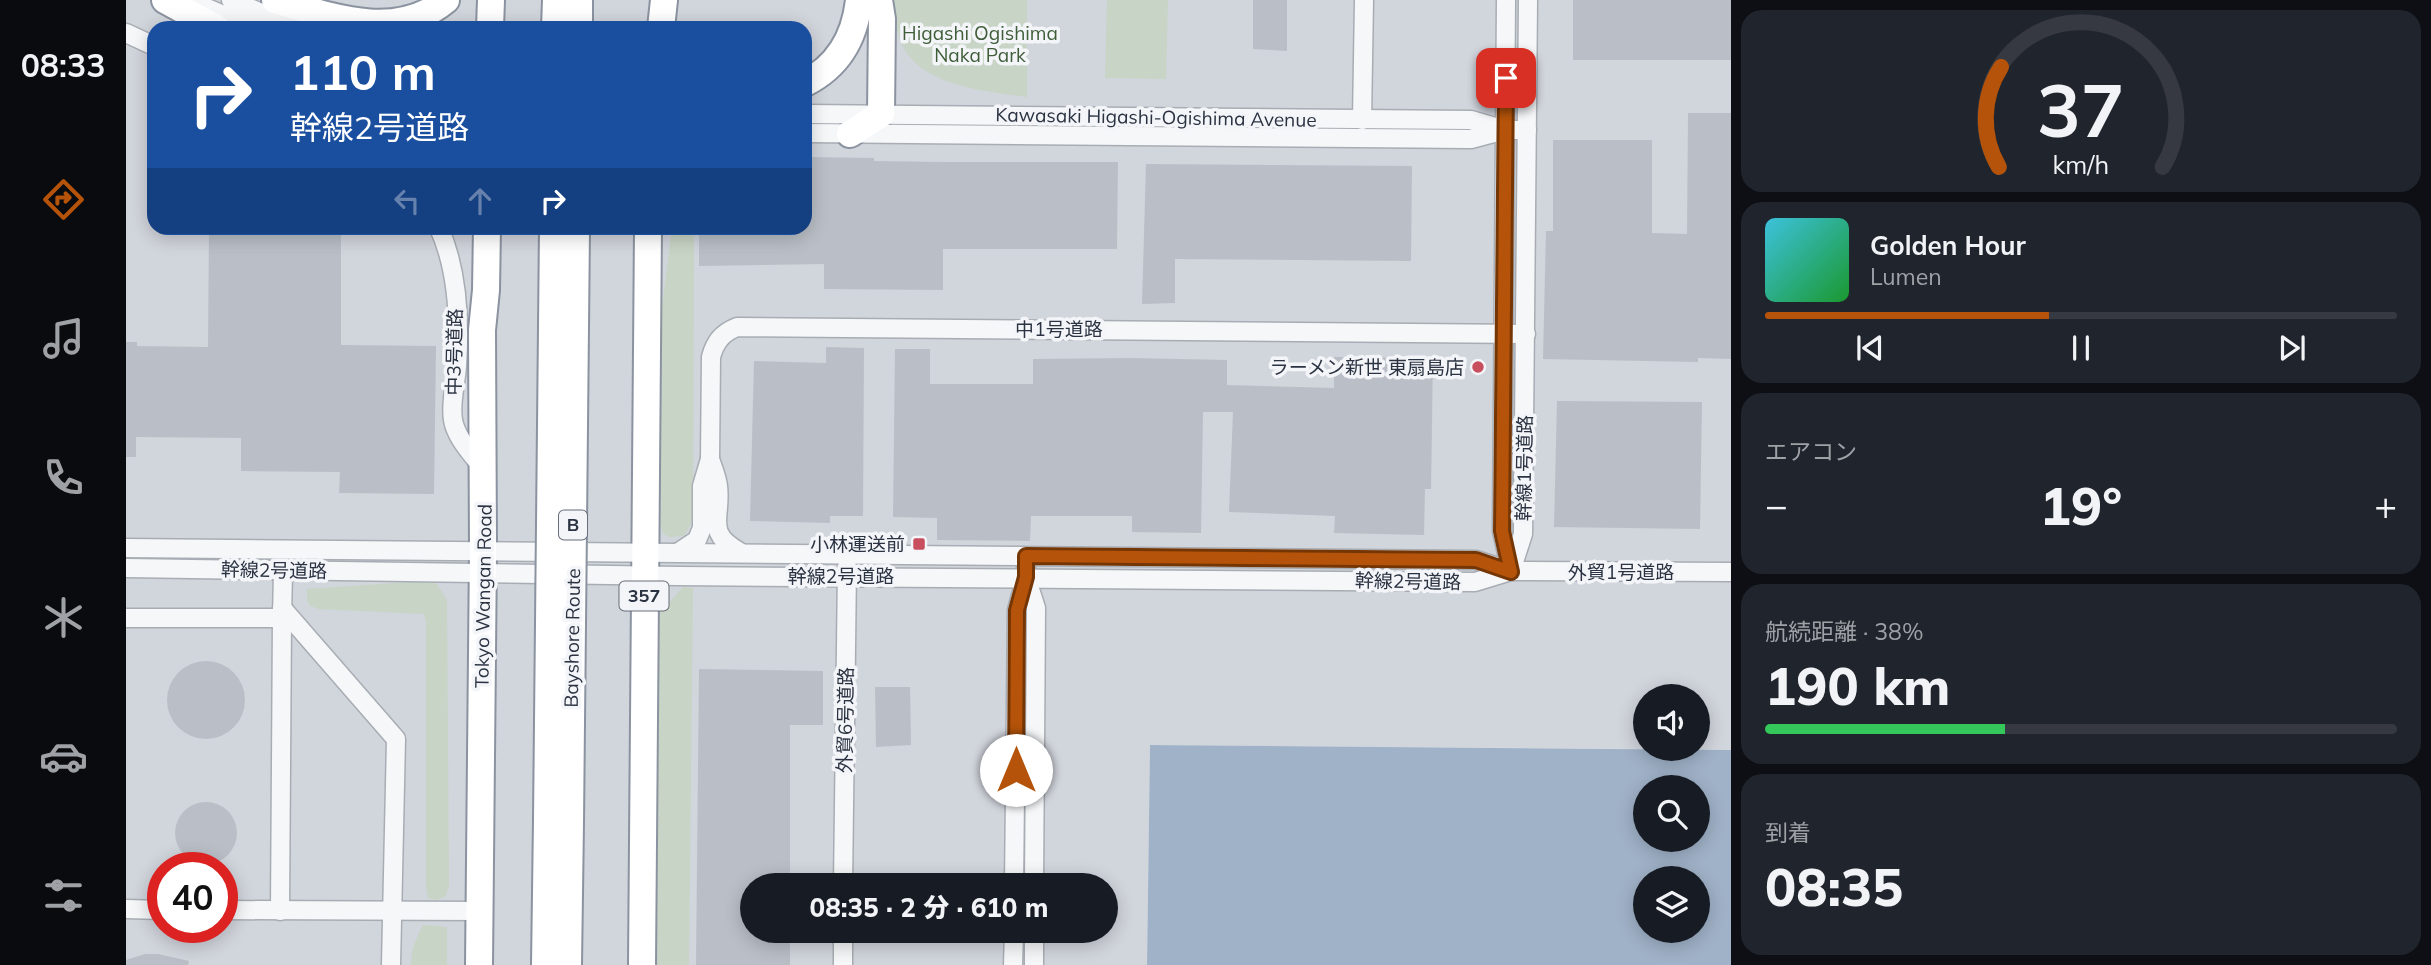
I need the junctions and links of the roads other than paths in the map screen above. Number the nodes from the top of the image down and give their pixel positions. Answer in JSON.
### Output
{"nodes":[{"id":1,"x":165,"y":0,"type":"edge"},
{"id":2,"x":188,"y":0,"type":"edge"},
{"id":3,"x":231,"y":0,"type":"edge"},
{"id":4,"x":275,"y":0,"type":"edge"},
{"id":5,"x":446,"y":0,"type":"edge"},
{"id":6,"x":556,"y":0,"type":"edge"},
{"id":7,"x":579,"y":0,"type":"edge"},
{"id":8,"x":649,"y":0,"type":"edge"},
{"id":9,"x":664,"y":0,"type":"edge"},
{"id":10,"x":859,"y":0,"type":"edge"},
{"id":11,"x":880,"y":0,"type":"edge"},
{"id":12,"x":1364,"y":0,"type":"edge"},
{"id":13,"x":1506,"y":0,"type":"edge"},
{"id":14,"x":1528,"y":0,"type":"edge"},
{"id":15,"x":203,"y":21,"type":"edge"},
{"id":16,"x":238,"y":21,"type":"edge"},
{"id":17,"x":280,"y":21,"type":"edge"},
{"id":18,"x":363,"y":21,"type":"edge"},
{"id":19,"x":394,"y":21,"type":"edge"},
{"id":20,"x":555,"y":21,"type":"edge"},
{"id":21,"x":579,"y":21,"type":"edge"},
{"id":22,"x":649,"y":21,"type":"edge"},
{"id":23,"x":662,"y":21,"type":"edge"},
{"id":24,"x":126,"y":33,"type":"edge"},
{"id":25,"x":147,"y":43,"type":"edge"},
{"id":26,"x":812,"y":78,"type":"edge"},
{"id":27,"x":812,"y":114,"type":"edge"},
{"id":28,"x":881,"y":114,"type":"junction"},
{"id":29,"x":1362,"y":120,"type":"junction"},
{"id":30,"x":1505,"y":130,"type":"junction"},
{"id":31,"x":1527,"y":130,"type":"junction"},
{"id":32,"x":812,"y":133,"type":"edge"},
{"id":33,"x":850,"y":134,"type":"junction"},
{"id":34,"x":442,"y":235,"type":"edge"},
{"id":35,"x":468,"y":235,"type":"edge"},
{"id":36,"x":487,"y":235,"type":"edge"},
{"id":37,"x":553,"y":235,"type":"edge"},
{"id":38,"x":576,"y":235,"type":"edge"},
{"id":39,"x":648,"y":235,"type":"edge"},
{"id":40,"x":482,"y":330,"type":"junction"},
{"id":41,"x":1504,"y":333,"type":"junction"},
{"id":42,"x":1526,"y":334,"type":"junction"},
{"id":43,"x":710,"y":459,"type":"junction"},
{"id":44,"x":484,"y":470,"type":"junction"},
{"id":45,"x":126,"y":548,"type":"edge"},
{"id":46,"x":679,"y":552,"type":"junction"},
{"id":47,"x":741,"y":552,"type":"junction"},
{"id":48,"x":847,"y":554,"type":"junction"},
{"id":49,"x":1026,"y":556,"type":"junction"},
{"id":50,"x":483,"y":562,"type":"junction"},
{"id":51,"x":645,"y":563,"type":"junction"},
{"id":52,"x":126,"y":568,"type":"edge"},
{"id":53,"x":284,"y":571,"type":"junction"},
{"id":54,"x":1511,"y":572,"type":"junction"},
{"id":55,"x":1731,"y":572,"type":"edge"},
{"id":56,"x":847,"y":576,"type":"junction"},
{"id":57,"x":1026,"y":577,"type":"junction"},
{"id":58,"x":282,"y":613,"type":"junction"},
{"id":59,"x":126,"y":618,"type":"edge"},
{"id":60,"x":558,"y":821,"type":"junction"},
{"id":61,"x":843,"y":873,"type":"edge"},
{"id":62,"x":1014,"y":873,"type":"edge"},
{"id":63,"x":1034,"y":873,"type":"edge"},
{"id":64,"x":126,"y":909,"type":"edge"},
{"id":65,"x":147,"y":910,"type":"edge"},
{"id":66,"x":238,"y":911,"type":"edge"},
{"id":67,"x":281,"y":911,"type":"junction"},
{"id":68,"x":392,"y":911,"type":"junction"},
{"id":69,"x":480,"y":911,"type":"junction"},
{"id":70,"x":843,"y":943,"type":"edge"},
{"id":71,"x":1014,"y":943,"type":"edge"},
{"id":72,"x":1034,"y":943,"type":"edge"},
{"id":73,"x":391,"y":965,"type":"edge"},
{"id":74,"x":479,"y":965,"type":"edge"},
{"id":75,"x":545,"y":965,"type":"edge"},
{"id":76,"x":568,"y":965,"type":"edge"},
{"id":77,"x":642,"y":965,"type":"edge"},
{"id":78,"x":843,"y":965,"type":"edge"},
{"id":79,"x":1013,"y":965,"type":"edge"},
{"id":80,"x":1034,"y":965,"type":"edge"}],
"edges":[{"from":1,"to":15,"type":"highway"},
{"from":2,"to":16,"type":"street"},
{"from":3,"to":17,"type":"street"},
{"from":4,"to":18,"type":"highway"},
{"from":5,"to":19,"type":"highway"},
{"from":6,"to":20,"type":"highway"},
{"from":7,"to":21,"type":"highway"},
{"from":8,"to":22,"type":"highway"},
{"from":9,"to":23,"type":"highway"},
{"from":10,"to":26,"type":"highway"},
{"from":11,"to":28,"type":"highway"},
{"from":12,"to":29,"type":"street"},
{"from":13,"to":30,"type":"street","name":"幹線1号道路"},
{"from":14,"to":31,"type":"street","name":"幹線1号道路"},
{"from":24,"to":25,"type":"street"},
{"from":27,"to":28,"type":"street","name":"Kawasaki Higashi-Ogishima Avenue"},
{"from":28,"to":29,"type":"street","name":"Kawasaki Higashi-Ogishima Avenue"},
{"from":28,"to":33,"type":"highway"},
{"from":29,"to":30,"type":"street","name":"Kawasaki Higashi-Ogishima Avenue"},
{"from":30,"to":31,"type":"street","name":"Kawasaki Higashi-Ogishima Avenue"},
{"from":30,"to":33,"type":"street","name":"Kawasaki Higashi-Ogishima Avenue"},
{"from":30,"to":41,"type":"street","name":"幹線1号道路"},
{"from":31,"to":42,"type":"street","name":"幹線1号道路"},
{"from":32,"to":33,"type":"street","name":"Kawasaki Higashi-Ogishima Avenue"},
{"from":34,"to":44,"type":"street","name":"中3号道路"},
{"from":35,"to":40,"type":"highway"},
{"from":36,"to":40,"type":"highway","name":"Tokyo Wangan Road"},
{"from":37,"to":60,"type":"highway","name":"Bayshore Route","number":"B","bridge":true},
{"from":38,"to":60,"type":"highway","name":"Bayshore Route","number":"B","bridge":true},
{"from":39,"to":51,"type":"highway","number":"357"},
{"from":40,"to":44,"type":"highway","name":"Tokyo Wangan Road"},
{"from":41,"to":42,"type":"street","name":"中1号道路"},
{"from":41,"to":43,"type":"street","name":"中1号道路"},
{"from":41,"to":54,"type":"street","name":"幹線1号道路"},
{"from":42,"to":54,"type":"street","name":"幹線1号道路"},
{"from":43,"to":46,"type":"street","name":"中1号道路"},
{"from":43,"to":47,"type":"street","name":"中1号道路"},
{"from":44,"to":50,"type":"highway","name":"Tokyo Wangan Road"},
{"from":45,"to":50,"type":"street","name":"幹線2号道路"},
{"from":46,"to":47,"type":"street","name":"幹線2号道路"},
{"from":46,"to":51,"type":"street","name":"幹線2号道路"},
{"from":47,"to":48,"type":"street","name":"幹線2号道路"},
{"from":48,"to":49,"type":"street","name":"幹線2号道路"},
{"from":48,"to":56,"type":"street","name":"外貿6号道路"},
{"from":49,"to":54,"type":"street","name":"幹線2号道路"},
{"from":49,"to":57,"type":"street"},
{"from":50,"to":51,"type":"street","name":"幹線2号道路"},
{"from":50,"to":53,"type":"street","name":"幹線2号道路"},
{"from":50,"to":69,"type":"highway","name":"Tokyo Wangan Road"},
{"from":51,"to":56,"type":"street","name":"幹線2号道路"},
{"from":51,"to":77,"type":"highway","number":"357"},
{"from":52,"to":53,"type":"street","name":"幹線2号道路"},
{"from":53,"to":58,"type":"street"},
{"from":54,"to":55,"type":"street","name":"外貿1号道路"},
{"from":54,"to":57,"type":"street","name":"幹線2号道路"},
{"from":56,"to":57,"type":"street","name":"幹線2号道路"},
{"from":56,"to":61,"type":"street","name":"外貿6号道路"},
{"from":57,"to":62,"type":"street"},
{"from":57,"to":63,"type":"street"},
{"from":58,"to":59,"type":"street"},
{"from":58,"to":67,"type":"street"},
{"from":58,"to":68,"type":"street"},
{"from":60,"to":75,"type":"highway","name":"Bayshore Route","number":"B"},
{"from":60,"to":76,"type":"highway","name":"Bayshore Route","number":"B"},
{"from":64,"to":65,"type":"street"},
{"from":66,"to":67,"type":"street"},
{"from":67,"to":68,"type":"street"},
{"from":68,"to":69,"type":"street"},
{"from":68,"to":73,"type":"street"},
{"from":69,"to":74,"type":"highway","name":"Tokyo Wangan Road"},
{"from":70,"to":78,"type":"street"},
{"from":71,"to":79,"type":"street"},
{"from":72,"to":80,"type":"street"}]}
